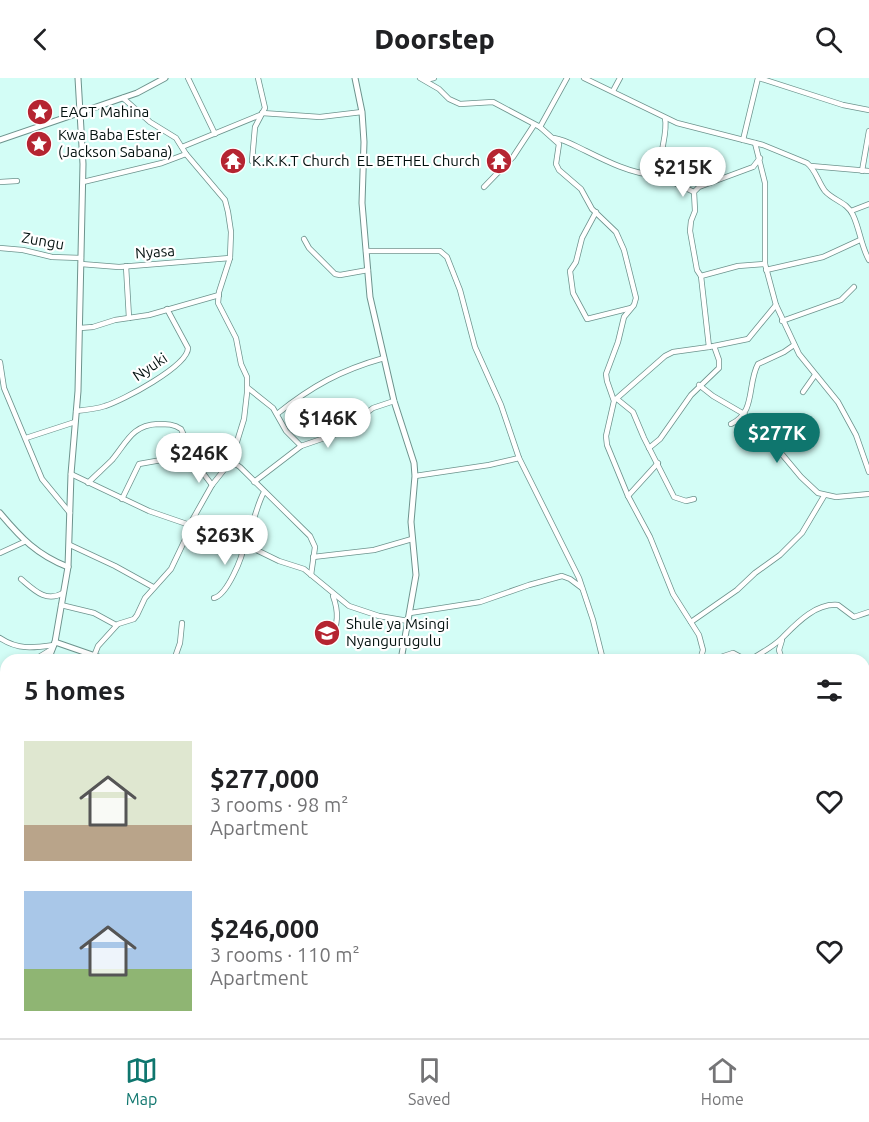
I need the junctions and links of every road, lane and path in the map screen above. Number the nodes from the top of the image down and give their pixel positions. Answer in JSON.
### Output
{"nodes":[{"id":1,"x":78,"y":78,"type":"edge"},
{"id":2,"x":165,"y":78,"type":"edge"},
{"id":3,"x":188,"y":78,"type":"edge"},
{"id":4,"x":258,"y":78,"type":"edge"},
{"id":5,"x":356,"y":78,"type":"edge"},
{"id":6,"x":434,"y":78,"type":"edge"},
{"id":7,"x":567,"y":78,"type":"edge"},
{"id":8,"x":584,"y":78,"type":"edge"},
{"id":9,"x":620,"y":78,"type":"edge"},
{"id":10,"x":759,"y":78,"type":"edge"},
{"id":11,"x":421,"y":79,"type":"edge"},
{"id":12,"x":774,"y":80,"type":"edge"},
{"id":13,"x":613,"y":91,"type":"junction"},
{"id":14,"x":123,"y":98,"type":"junction"},
{"id":15,"x":869,"y":110,"type":"edge"},
{"id":16,"x":362,"y":112,"type":"junction"},
{"id":17,"x":80,"y":113,"type":"junction"},
{"id":18,"x":261,"y":114,"type":"junction"},
{"id":19,"x":665,"y":118,"type":"junction"},
{"id":20,"x":537,"y":126,"type":"junction"},
{"id":21,"x":869,"y":131,"type":"edge"},
{"id":22,"x":215,"y":134,"type":"junction"},
{"id":23,"x":552,"y":138,"type":"junction"},
{"id":24,"x":0,"y":140,"type":"edge"},
{"id":25,"x":743,"y":140,"type":"junction"},
{"id":26,"x":755,"y":143,"type":"junction"},
{"id":27,"x":182,"y":147,"type":"junction"},
{"id":28,"x":186,"y":154,"type":"junction"},
{"id":29,"x":760,"y":158,"type":"junction"},
{"id":30,"x":252,"y":161,"type":"dead end"},
{"id":31,"x":811,"y":166,"type":"junction"},
{"id":32,"x":661,"y":171,"type":"junction"},
{"id":33,"x":862,"y":171,"type":"junction"},
{"id":34,"x":869,"y":171,"type":"edge"},
{"id":35,"x":17,"y":181,"type":"dead end"},
{"id":36,"x":0,"y":182,"type":"edge"},
{"id":37,"x":83,"y":182,"type":"junction"},
{"id":38,"x":484,"y":187,"type":"dead end"},
{"id":39,"x":694,"y":192,"type":"junction"},
{"id":40,"x":869,"y":204,"type":"edge"},
{"id":41,"x":851,"y":211,"type":"junction"},
{"id":42,"x":596,"y":212,"type":"junction"},
{"id":43,"x":304,"y":240,"type":"dead end"},
{"id":44,"x":860,"y":240,"type":"junction"},
{"id":45,"x":0,"y":248,"type":"edge"},
{"id":46,"x":366,"y":251,"type":"junction"},
{"id":47,"x":230,"y":258,"type":"junction"},
{"id":48,"x":869,"y":260,"type":"edge"},
{"id":49,"x":81,"y":261,"type":"junction"},
{"id":50,"x":126,"y":266,"type":"junction"},
{"id":51,"x":765,"y":267,"type":"junction"},
{"id":52,"x":368,"y":270,"type":"junction"},
{"id":53,"x":701,"y":276,"type":"junction"},
{"id":54,"x":854,"y":287,"type":"dead end"},
{"id":55,"x":219,"y":295,"type":"junction"},
{"id":56,"x":776,"y":305,"type":"junction"},
{"id":57,"x":632,"y":308,"type":"junction"},
{"id":58,"x":167,"y":309,"type":"junction"},
{"id":59,"x":129,"y":318,"type":"junction"},
{"id":60,"x":782,"y":321,"type":"junction"},
{"id":61,"x":81,"y":328,"type":"junction"},
{"id":62,"x":794,"y":345,"type":"junction"},
{"id":63,"x":711,"y":347,"type":"junction"},
{"id":64,"x":384,"y":358,"type":"junction"},
{"id":65,"x":0,"y":362,"type":"edge"},
{"id":66,"x":815,"y":375,"type":"junction"},
{"id":67,"x":1,"y":377,"type":"edge"},
{"id":68,"x":699,"y":385,"type":"junction"},
{"id":69,"x":248,"y":388,"type":"junction"},
{"id":70,"x":803,"y":392,"type":"dead end"},
{"id":71,"x":616,"y":400,"type":"junction"},
{"id":72,"x":394,"y":401,"type":"junction"},
{"id":73,"x":76,"y":411,"type":"junction"},
{"id":74,"x":277,"y":414,"type":"junction"},
{"id":75,"x":744,"y":414,"type":"junction"},
{"id":76,"x":75,"y":422,"type":"junction"},
{"id":77,"x":731,"y":424,"type":"dead end"},
{"id":78,"x":26,"y":438,"type":"junction"},
{"id":79,"x":301,"y":446,"type":"junction"},
{"id":80,"x":649,"y":448,"type":"junction"},
{"id":81,"x":191,"y":452,"type":"junction"},
{"id":82,"x":519,"y":458,"type":"junction"},
{"id":83,"x":231,"y":461,"type":"junction"},
{"id":84,"x":658,"y":463,"type":"junction"},
{"id":85,"x":868,"y":464,"type":"edge"},
{"id":86,"x":869,"y":472,"type":"edge"},
{"id":87,"x":71,"y":474,"type":"junction"},
{"id":88,"x":415,"y":476,"type":"junction"},
{"id":89,"x":254,"y":482,"type":"junction"},
{"id":90,"x":88,"y":483,"type":"junction"},
{"id":91,"x":212,"y":485,"type":"junction"},
{"id":92,"x":264,"y":492,"type":"junction"},
{"id":93,"x":869,"y":494,"type":"edge"},
{"id":94,"x":628,"y":496,"type":"junction"},
{"id":95,"x":824,"y":496,"type":"junction"},
{"id":96,"x":122,"y":499,"type":"junction"},
{"id":97,"x":694,"y":499,"type":"dead end"},
{"id":98,"x":0,"y":513,"type":"edge"},
{"id":99,"x":70,"y":513,"type":"junction"},
{"id":100,"x":191,"y":525,"type":"junction"},
{"id":101,"x":412,"y":539,"type":"junction"},
{"id":102,"x":24,"y":542,"type":"junction"},
{"id":103,"x":243,"y":544,"type":"junction"},
{"id":104,"x":70,"y":545,"type":"junction"},
{"id":105,"x":0,"y":553,"type":"edge"},
{"id":106,"x":313,"y":557,"type":"junction"},
{"id":107,"x":68,"y":567,"type":"junction"},
{"id":108,"x":311,"y":574,"type":"junction"},
{"id":109,"x":21,"y":579,"type":"dead end"},
{"id":110,"x":153,"y":587,"type":"junction"},
{"id":111,"x":582,"y":588,"type":"junction"},
{"id":112,"x":63,"y":593,"type":"junction"},
{"id":113,"x":332,"y":593,"type":"junction"},
{"id":114,"x":214,"y":598,"type":"dead end"},
{"id":115,"x":61,"y":605,"type":"junction"},
{"id":116,"x":869,"y":612,"type":"edge"},
{"id":117,"x":410,"y":613,"type":"junction"},
{"id":118,"x":408,"y":621,"type":"junction"},
{"id":119,"x":691,"y":622,"type":"junction"},
{"id":120,"x":182,"y":623,"type":"dead end"},
{"id":121,"x":116,"y":625,"type":"junction"},
{"id":122,"x":783,"y":637,"type":"junction"},
{"id":123,"x":0,"y":638,"type":"edge"},
{"id":124,"x":331,"y":640,"type":"dead end"},
{"id":125,"x":54,"y":645,"type":"junction"},
{"id":126,"x":42,"y":654,"type":"edge"},
{"id":127,"x":50,"y":654,"type":"edge"},
{"id":128,"x":87,"y":654,"type":"edge"},
{"id":129,"x":95,"y":654,"type":"edge"},
{"id":130,"x":176,"y":654,"type":"edge"},
{"id":131,"x":402,"y":654,"type":"edge"},
{"id":132,"x":602,"y":654,"type":"edge"},
{"id":133,"x":701,"y":654,"type":"edge"},
{"id":134,"x":757,"y":654,"type":"edge"},
{"id":135,"x":781,"y":654,"type":"edge"}],
"edges":[{"from":1,"to":17,"type":"street"},
{"from":2,"to":14,"type":"street"},
{"from":3,"to":22,"type":"street"},
{"from":4,"to":18,"type":"street"},
{"from":5,"to":16,"type":"street"},
{"from":6,"to":11,"type":"street"},
{"from":7,"to":20,"type":"street"},
{"from":8,"to":13,"type":"street"},
{"from":9,"to":13,"type":"street"},
{"from":10,"to":12,"type":"street"},
{"from":10,"to":25,"type":"street"},
{"from":11,"to":20,"type":"street"},
{"from":12,"to":15,"type":"street"},
{"from":13,"to":19,"type":"street"},
{"from":14,"to":17,"type":"street"},
{"from":14,"to":27,"type":"street"},
{"from":16,"to":18,"type":"street"},
{"from":16,"to":46,"type":"street"},
{"from":17,"to":24,"type":"street"},
{"from":17,"to":37,"type":"street"},
{"from":18,"to":22,"type":"street"},
{"from":18,"to":30,"type":"street"},
{"from":19,"to":25,"type":"street"},
{"from":19,"to":32,"type":"street"},
{"from":20,"to":23,"type":"street"},
{"from":20,"to":38,"type":"street"},
{"from":21,"to":33,"type":"street"},
{"from":22,"to":27,"type":"street"},
{"from":23,"to":32,"type":"street"},
{"from":23,"to":42,"type":"street"},
{"from":25,"to":26,"type":"street"},
{"from":26,"to":29,"type":"street"},
{"from":26,"to":31,"type":"street"},
{"from":27,"to":28,"type":"street"},
{"from":28,"to":37,"type":"street"},
{"from":28,"to":47,"type":"street"},
{"from":29,"to":39,"type":"street"},
{"from":29,"to":51,"type":"street"},
{"from":31,"to":33,"type":"street"},
{"from":31,"to":41,"type":"street"},
{"from":32,"to":39,"type":"street"},
{"from":33,"to":34,"type":"street"},
{"from":35,"to":36,"type":"street"},
{"from":37,"to":49,"type":"street"},
{"from":39,"to":53,"type":"street"},
{"from":40,"to":41,"type":"street"},
{"from":41,"to":44,"type":"street"},
{"from":42,"to":57,"type":"street"},
{"from":42,"to":57,"type":"street"},
{"from":43,"to":52,"type":"street"},
{"from":44,"to":48,"type":"street"},
{"from":44,"to":51,"type":"street"},
{"from":45,"to":49,"type":"street","name":"Zungu"},
{"from":46,"to":52,"type":"street"},
{"from":46,"to":82,"type":"street"},
{"from":47,"to":50,"type":"street","name":"Nyasa"},
{"from":47,"to":55,"type":"street"},
{"from":49,"to":50,"type":"street","name":"Nyasa"},
{"from":49,"to":61,"type":"street"},
{"from":50,"to":59,"type":"street"},
{"from":51,"to":53,"type":"street"},
{"from":51,"to":56,"type":"street"},
{"from":52,"to":64,"type":"street"},
{"from":53,"to":63,"type":"street"},
{"from":54,"to":60,"type":"street"},
{"from":55,"to":58,"type":"street"},
{"from":55,"to":69,"type":"street"},
{"from":56,"to":60,"type":"street"},
{"from":56,"to":63,"type":"street"},
{"from":57,"to":71,"type":"street"},
{"from":58,"to":59,"type":"street"},
{"from":58,"to":73,"type":"street","name":"Nyuki"},
{"from":59,"to":61,"type":"street"},
{"from":60,"to":62,"type":"street"},
{"from":61,"to":73,"type":"street"},
{"from":62,"to":66,"type":"street"},
{"from":62,"to":75,"type":"street"},
{"from":63,"to":68,"type":"street"},
{"from":63,"to":71,"type":"street"},
{"from":64,"to":72,"type":"street"},
{"from":64,"to":74,"type":"street"},
{"from":65,"to":67,"type":"street"},
{"from":66,"to":70,"type":"street"},
{"from":66,"to":85,"type":"street"},
{"from":67,"to":78,"type":"street"},
{"from":68,"to":75,"type":"street"},
{"from":68,"to":80,"type":"street"},
{"from":69,"to":74,"type":"street"},
{"from":69,"to":83,"type":"street"},
{"from":71,"to":80,"type":"street"},
{"from":71,"to":94,"type":"street"},
{"from":72,"to":79,"type":"street"},
{"from":72,"to":88,"type":"street"},
{"from":73,"to":76,"type":"street"},
{"from":74,"to":79,"type":"street"},
{"from":75,"to":77,"type":"street"},
{"from":75,"to":95,"type":"street"},
{"from":76,"to":78,"type":"street"},
{"from":76,"to":87,"type":"street"},
{"from":78,"to":99,"type":"street"},
{"from":79,"to":89,"type":"street"},
{"from":80,"to":84,"type":"street"},
{"from":81,"to":90,"type":"street"},
{"from":81,"to":91,"type":"street"},
{"from":81,"to":96,"type":"street"},
{"from":82,"to":88,"type":"street"},
{"from":82,"to":111,"type":"street"},
{"from":83,"to":89,"type":"street"},
{"from":83,"to":91,"type":"street"},
{"from":84,"to":94,"type":"street"},
{"from":84,"to":97,"type":"street"},
{"from":85,"to":86,"type":"street"},
{"from":87,"to":90,"type":"street"},
{"from":87,"to":99,"type":"street"},
{"from":88,"to":101,"type":"street"},
{"from":89,"to":92,"type":"street"},
{"from":90,"to":96,"type":"street"},
{"from":91,"to":100,"type":"street"},
{"from":92,"to":103,"type":"street"},
{"from":92,"to":106,"type":"street"},
{"from":93,"to":95,"type":"street"},
{"from":94,"to":119,"type":"street"},
{"from":95,"to":119,"type":"street"},
{"from":96,"to":100,"type":"street"},
{"from":98,"to":102,"type":"street"},
{"from":99,"to":104,"type":"street"},
{"from":100,"to":103,"type":"street"},
{"from":100,"to":110,"type":"street"},
{"from":101,"to":106,"type":"street"},
{"from":101,"to":117,"type":"street"},
{"from":102,"to":105,"type":"street"},
{"from":102,"to":107,"type":"street"},
{"from":103,"to":108,"type":"street"},
{"from":103,"to":114,"type":"street"},
{"from":104,"to":107,"type":"street"},
{"from":104,"to":110,"type":"street"},
{"from":106,"to":108,"type":"street"},
{"from":107,"to":112,"type":"street"},
{"from":108,"to":113,"type":"street"},
{"from":109,"to":112,"type":"street"},
{"from":110,"to":121,"type":"street"},
{"from":111,"to":117,"type":"street"},
{"from":111,"to":132,"type":"street"},
{"from":112,"to":115,"type":"street"},
{"from":113,"to":118,"type":"street"},
{"from":113,"to":124,"type":"street"},
{"from":115,"to":121,"type":"street"},
{"from":115,"to":125,"type":"street"},
{"from":116,"to":122,"type":"street"},
{"from":117,"to":118,"type":"street"},
{"from":118,"to":131,"type":"street"},
{"from":119,"to":133,"type":"street"},
{"from":120,"to":130,"type":"street"},
{"from":121,"to":129,"type":"street"},
{"from":122,"to":134,"type":"street"},
{"from":122,"to":135,"type":"street"},
{"from":123,"to":125,"type":"street"},
{"from":125,"to":126,"type":"street"},
{"from":125,"to":127,"type":"street"},
{"from":125,"to":128,"type":"street"}]}
